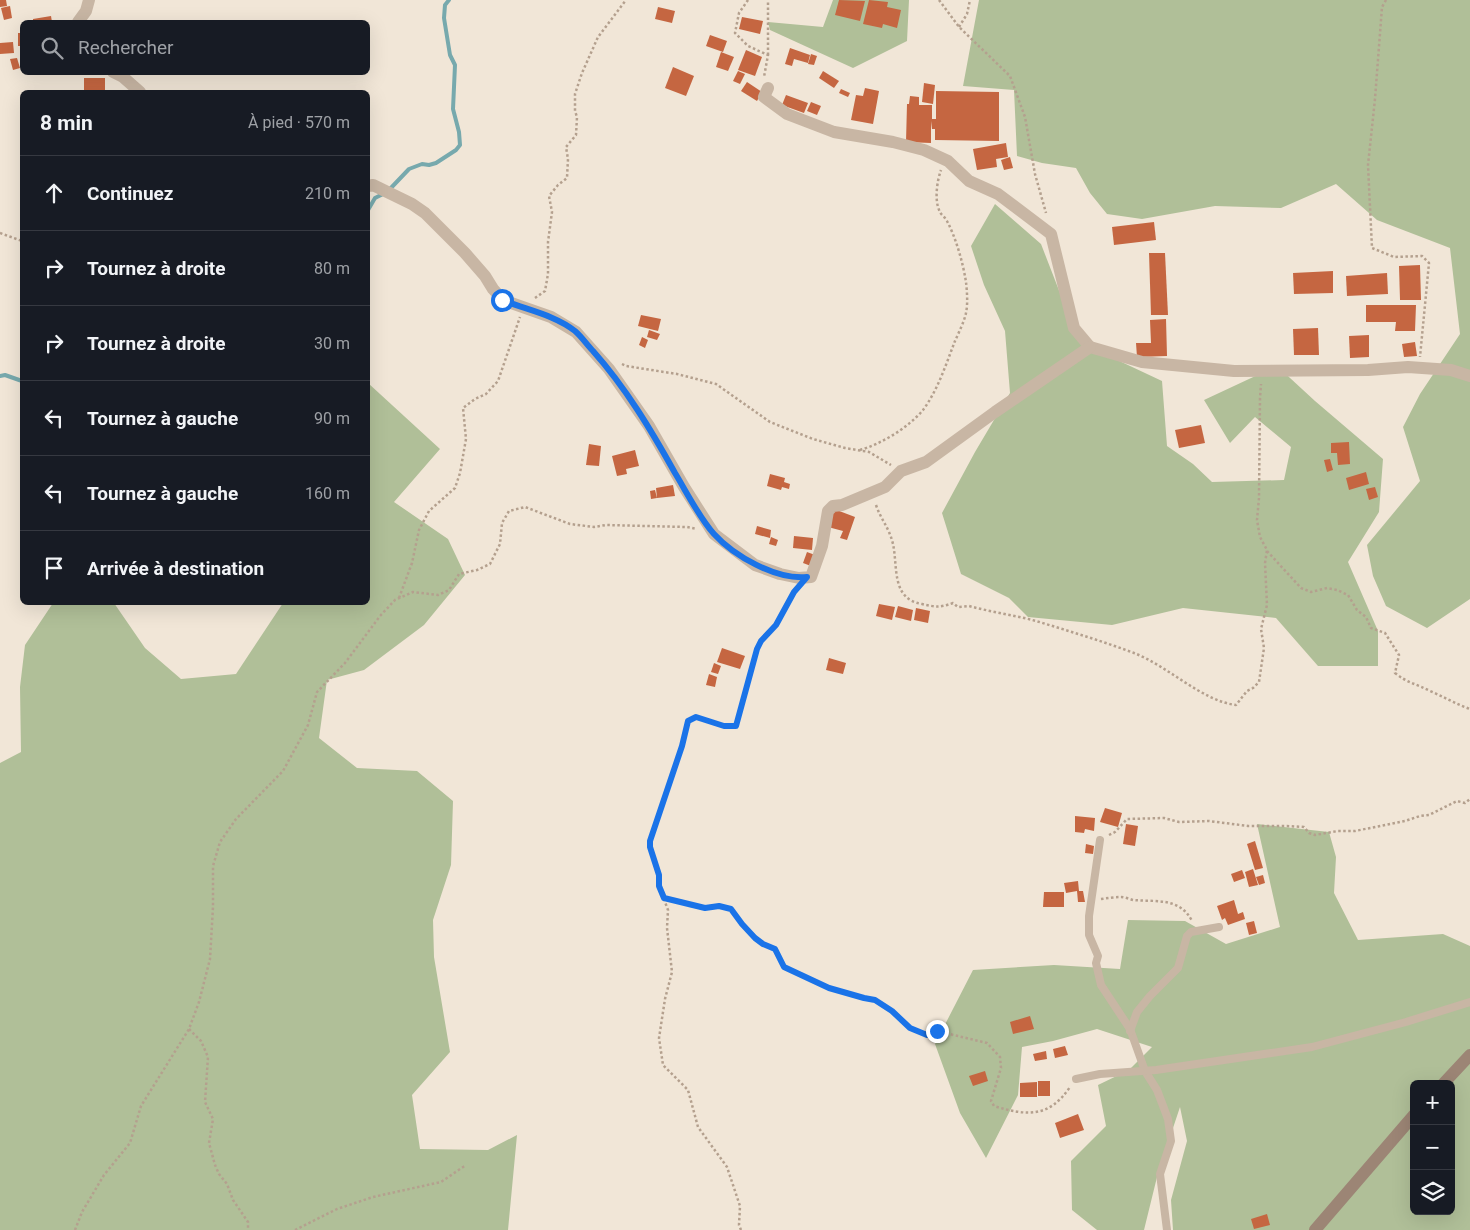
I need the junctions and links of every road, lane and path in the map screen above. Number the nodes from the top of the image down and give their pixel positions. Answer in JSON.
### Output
{"nodes":[{"id":1,"x":89,"y":0,"type":"edge"},
{"id":2,"x":748,"y":0,"type":"edge"},
{"id":3,"x":768,"y":0,"type":"edge"},
{"id":4,"x":939,"y":0,"type":"edge"},
{"id":5,"x":970,"y":0,"type":"edge"},
{"id":6,"x":1382,"y":0,"type":"edge"},
{"id":7,"x":1386,"y":0,"type":"edge"},
{"id":8,"x":1382,"y":8,"type":"junction"},
{"id":9,"x":79,"y":20,"type":"edge"},
{"id":10,"x":959,"y":27,"type":"junction"},
{"id":11,"x":768,"y":55,"type":"junction"},
{"id":12,"x":119,"y":75,"type":"edge"},
{"id":13,"x":768,"y":88,"type":"joint"},
{"id":14,"x":138,"y":90,"type":"edge"},
{"id":15,"x":945,"y":160,"type":"junction"},
{"id":16,"x":370,"y":186,"type":"edge"},
{"id":17,"x":0,"y":234,"type":"edge"},
{"id":18,"x":1051,"y":234,"type":"junction"},
{"id":19,"x":20,"y":240,"type":"edge"},
{"id":20,"x":1090,"y":347,"type":"junction"},
{"id":21,"x":619,"y":362,"type":"dead end"},
{"id":22,"x":1470,"y":366,"type":"edge"},
{"id":23,"x":1419,"y":368,"type":"junction"},
{"id":24,"x":1263,"y":370,"type":"junction"},
{"id":25,"x":1451,"y":370,"type":"junction"},
{"id":26,"x":1470,"y":376,"type":"edge"},
{"id":27,"x":860,"y":450,"type":"junction"},
{"id":28,"x":901,"y":471,"type":"junction"},
{"id":29,"x":885,"y":487,"type":"junction"},
{"id":30,"x":714,"y":534,"type":"junction"},
{"id":31,"x":1267,"y":550,"type":"junction"},
{"id":32,"x":807,"y":577,"type":"junction"},
{"id":33,"x":1470,"y":709,"type":"edge"},
{"id":34,"x":1470,"y":799,"type":"edge"},
{"id":35,"x":1100,"y":840,"type":"joint"},
{"id":36,"x":664,"y":898,"type":"junction"},
{"id":37,"x":1091,"y":900,"type":"junction"},
{"id":38,"x":1219,"y":927,"type":"dead end"},
{"id":39,"x":1191,"y":932,"type":"junction"},
{"id":40,"x":1470,"y":1002,"type":"edge"},
{"id":41,"x":189,"y":1029,"type":"junction"},
{"id":42,"x":1130,"y":1031,"type":"junction"},
{"id":43,"x":1470,"y":1055,"type":"edge"},
{"id":44,"x":1145,"y":1071,"type":"junction"},
{"id":45,"x":1076,"y":1079,"type":"joint"},
{"id":46,"x":1447,"y":1080,"type":"edge"},
{"id":47,"x":1410,"y":1120,"type":"edge"},
{"id":48,"x":466,"y":1165,"type":"dead end"},
{"id":49,"x":75,"y":1230,"type":"edge"},
{"id":50,"x":248,"y":1230,"type":"edge"},
{"id":51,"x":295,"y":1230,"type":"edge"},
{"id":52,"x":741,"y":1230,"type":"edge"},
{"id":53,"x":1167,"y":1230,"type":"edge"},
{"id":54,"x":1314,"y":1230,"type":"edge"}],
"edges":[{"from":1,"to":9,"type":"street"},
{"from":2,"to":11,"type":"path"},
{"from":3,"to":11,"type":"path"},
{"from":4,"to":10,"type":"path"},
{"from":5,"to":10,"type":"path"},
{"from":6,"to":8,"type":"path"},
{"from":7,"to":8,"type":"path"},
{"from":8,"to":23,"type":"path"},
{"from":10,"to":18,"type":"path"},
{"from":11,"to":13,"type":"path"},
{"from":12,"to":14,"type":"street"},
{"from":13,"to":15,"type":"street"},
{"from":15,"to":18,"type":"street"},
{"from":15,"to":27,"type":"path"},
{"from":16,"to":30,"type":"street"},
{"from":17,"to":19,"type":"path"},
{"from":18,"to":20,"type":"street"},
{"from":20,"to":24,"type":"street"},
{"from":20,"to":28,"type":"street"},
{"from":21,"to":27,"type":"path"},
{"from":22,"to":25,"type":"street"},
{"from":23,"to":24,"type":"street"},
{"from":23,"to":25,"type":"street"},
{"from":24,"to":31,"type":"path"},
{"from":25,"to":26,"type":"street"},
{"from":27,"to":28,"type":"path"},
{"from":28,"to":29,"type":"street"},
{"from":29,"to":31,"type":"path"},
{"from":29,"to":32,"type":"street"},
{"from":30,"to":32,"type":"street"},
{"from":30,"to":41,"type":"path"},
{"from":31,"to":33,"type":"path"},
{"from":32,"to":36,"type":"path"},
{"from":34,"to":35,"type":"path"},
{"from":35,"to":37,"type":"lane"},
{"from":36,"to":45,"type":"path"},
{"from":36,"to":52,"type":"path"},
{"from":37,"to":39,"type":"path"},
{"from":37,"to":42,"type":"lane"},
{"from":38,"to":39,"type":"lane"},
{"from":39,"to":42,"type":"lane"},
{"from":40,"to":44,"type":"lane"},
{"from":41,"to":49,"type":"path"},
{"from":41,"to":50,"type":"path"},
{"from":42,"to":44,"type":"lane"},
{"from":43,"to":46,"type":"street"},
{"from":44,"to":45,"type":"lane"},
{"from":44,"to":53,"type":"lane"},
{"from":47,"to":54,"type":"street"},
{"from":48,"to":51,"type":"path"}]}
